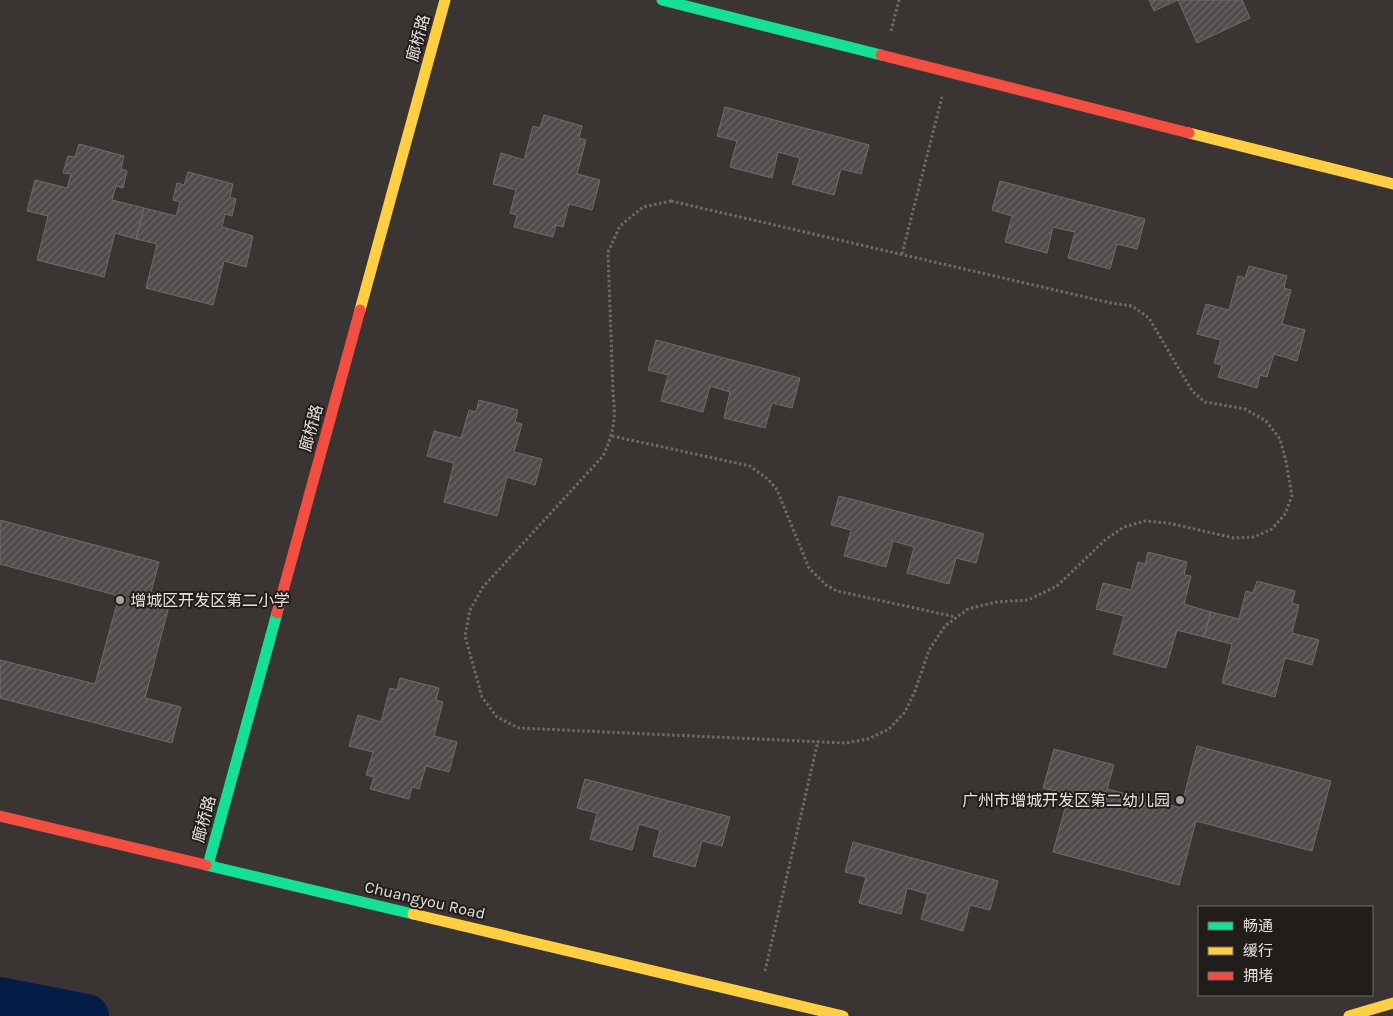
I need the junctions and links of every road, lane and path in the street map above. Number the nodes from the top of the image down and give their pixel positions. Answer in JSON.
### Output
{"nodes":[{"id":1,"x":445,"y":0,"type":"edge"},
{"id":2,"x":662,"y":0,"type":"edge"},
{"id":3,"x":899,"y":0,"type":"edge"},
{"id":4,"x":885,"y":56,"type":"junction"},
{"id":5,"x":949,"y":72,"type":"junction"},
{"id":6,"x":1393,"y":184,"type":"edge"},
{"id":7,"x":902,"y":254,"type":"junction"},
{"id":8,"x":612,"y":436,"type":"junction"},
{"id":9,"x":956,"y":617,"type":"junction"},
{"id":10,"x":818,"y":741,"type":"junction"},
{"id":11,"x":0,"y":816,"type":"edge"},
{"id":12,"x":208,"y":865,"type":"junction"},
{"id":13,"x":759,"y":996,"type":"junction"},
{"id":14,"x":1393,"y":1004,"type":"edge"},
{"id":15,"x":843,"y":1016,"type":"edge"},
{"id":16,"x":1350,"y":1016,"type":"edge"}],
"edges":[{"from":1,"to":12,"type":"street","name":"廊桥路"},
{"from":2,"to":4,"type":"street"},
{"from":3,"to":4,"type":"path"},
{"from":4,"to":5,"type":"street"},
{"from":5,"to":6,"type":"street"},
{"from":5,"to":7,"type":"path"},
{"from":7,"to":8,"type":"path"},
{"from":7,"to":9,"type":"path"},
{"from":8,"to":9,"type":"path"},
{"from":8,"to":10,"type":"path"},
{"from":9,"to":10,"type":"path"},
{"from":10,"to":13,"type":"path"},
{"from":11,"to":12,"type":"street","name":"Chuangyou Road"},
{"from":12,"to":13,"type":"street","name":"Chuangyou Road"},
{"from":13,"to":15,"type":"street","name":"Chuangyou Road"},
{"from":14,"to":16,"type":"street"}]}
